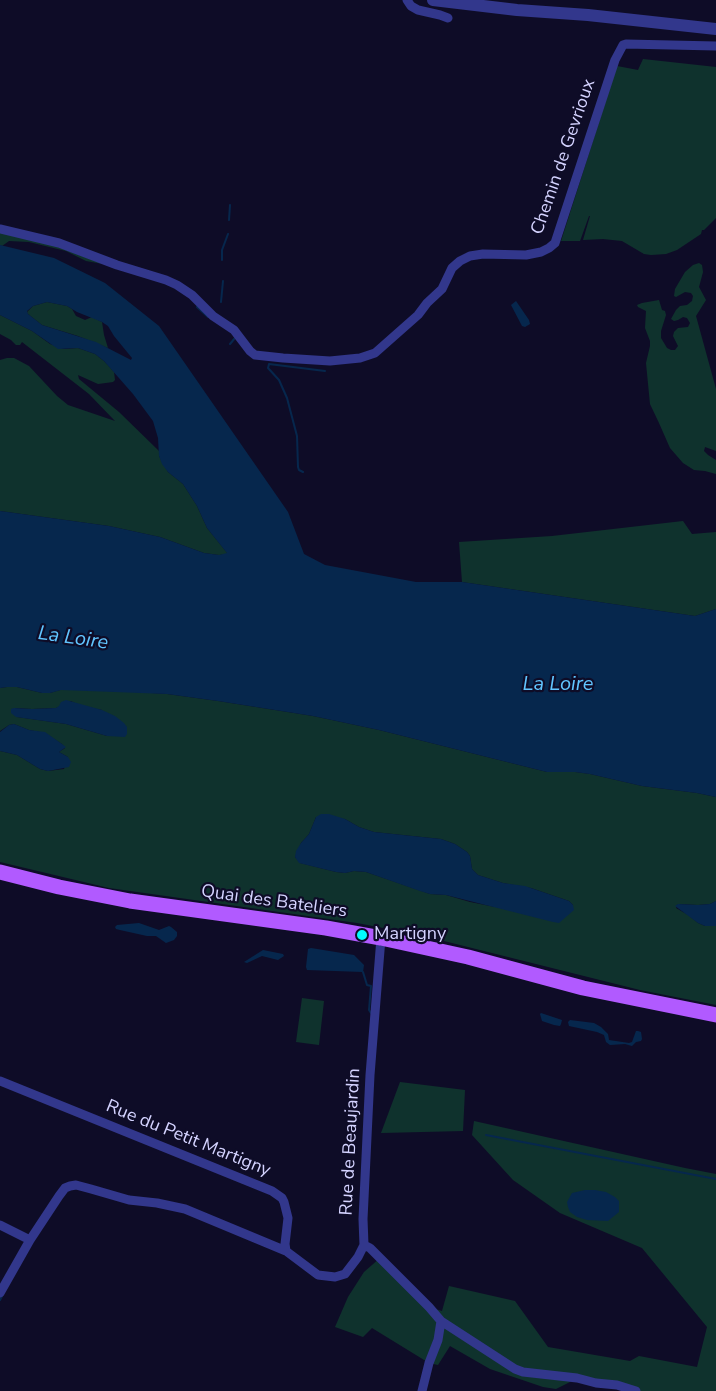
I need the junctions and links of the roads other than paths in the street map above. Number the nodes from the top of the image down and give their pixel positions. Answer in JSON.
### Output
{"nodes":[{"id":1,"x":407,"y":0,"type":"edge"},
{"id":2,"x":433,"y":0,"type":"edge"},
{"id":3,"x":448,"y":18,"type":"dead end"},
{"id":4,"x":716,"y":29,"type":"edge"},
{"id":5,"x":716,"y":46,"type":"edge"},
{"id":6,"x":0,"y":229,"type":"edge"},
{"id":7,"x":0,"y":872,"type":"edge"},
{"id":8,"x":17,"y":877,"type":"junction"},
{"id":9,"x":0,"y":882,"type":"edge"},
{"id":10,"x":381,"y":938,"type":"junction"},
{"id":11,"x":716,"y":1015,"type":"edge"},
{"id":12,"x":0,"y":1081,"type":"edge"},
{"id":13,"x":0,"y":1224,"type":"edge"},
{"id":14,"x":30,"y":1240,"type":"junction"},
{"id":15,"x":364,"y":1245,"type":"junction"},
{"id":16,"x":286,"y":1251,"type":"junction"},
{"id":17,"x":0,"y":1293,"type":"edge"},
{"id":18,"x":441,"y":1321,"type":"junction"},
{"id":19,"x":422,"y":1391,"type":"edge"},
{"id":20,"x":636,"y":1391,"type":"edge"}],
"edges":[{"from":1,"to":3,"type":"street"},
{"from":2,"to":4,"type":"street"},
{"from":5,"to":6,"type":"street","name":"Chemin de Gevrioux"},
{"from":7,"to":8,"type":"main road","name":"Quai des Bateliers"},
{"from":8,"to":9,"type":"street"},
{"from":8,"to":10,"type":"main road","name":"Quai des Bateliers"},
{"from":10,"to":11,"type":"main road","name":"Quai des Bateliers"},
{"from":10,"to":15,"type":"street","name":"Rue de Beaujardin"},
{"from":12,"to":16,"type":"street","name":"Rue du Petit Martigny"},
{"from":13,"to":14,"type":"street"},
{"from":14,"to":16,"type":"street"},
{"from":14,"to":17,"type":"street"},
{"from":15,"to":16,"type":"street"},
{"from":15,"to":18,"type":"street"},
{"from":18,"to":19,"type":"street"},
{"from":18,"to":20,"type":"street"}]}
